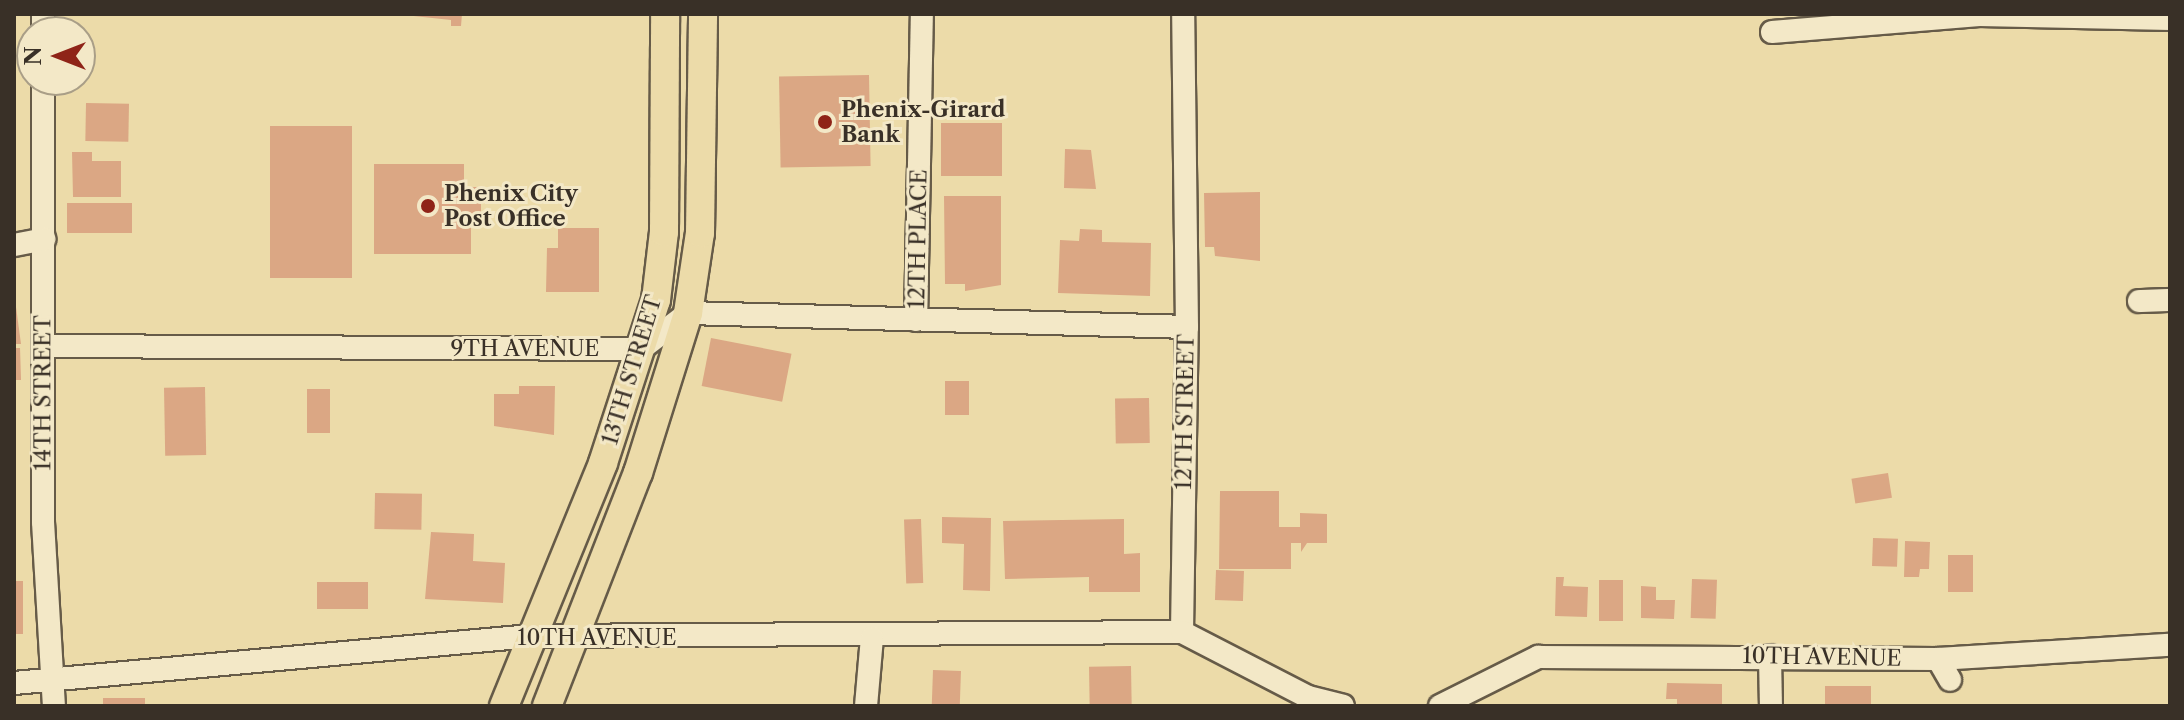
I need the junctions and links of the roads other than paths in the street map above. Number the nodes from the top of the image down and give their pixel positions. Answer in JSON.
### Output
{"nodes":[{"id":1,"x":665,"y":14,"type":"edge"},
{"id":2,"x":703,"y":14,"type":"edge"},
{"id":3,"x":922,"y":14,"type":"edge"},
{"id":4,"x":1183,"y":14,"type":"edge"},
{"id":5,"x":2170,"y":19,"type":"edge"},
{"id":6,"x":1772,"y":32,"type":"dead end"},
{"id":7,"x":43,"y":96,"type":"edge"},
{"id":8,"x":44,"y":239,"type":"junction"},
{"id":9,"x":14,"y":245,"type":"edge"},
{"id":10,"x":2170,"y":300,"type":"edge"},
{"id":11,"x":2139,"y":301,"type":"dead end"},
{"id":12,"x":688,"y":313,"type":"junction"},
{"id":13,"x":916,"y":320,"type":"junction"},
{"id":14,"x":1187,"y":327,"type":"junction"},
{"id":15,"x":43,"y":346,"type":"junction"},
{"id":16,"x":641,"y":349,"type":"junction"},
{"id":17,"x":1182,"y":632,"type":"junction"},
{"id":18,"x":531,"y":636,"type":"junction"},
{"id":19,"x":574,"y":636,"type":"junction"},
{"id":20,"x":872,"y":638,"type":"junction"},
{"id":21,"x":2170,"y":645,"type":"edge"},
{"id":22,"x":1770,"y":656,"type":"junction"},
{"id":23,"x":1938,"y":659,"type":"junction"},
{"id":24,"x":53,"y":680,"type":"junction"},
{"id":25,"x":1950,"y":680,"type":"dead end"},
{"id":26,"x":14,"y":683,"type":"edge"},
{"id":27,"x":1483,"y":697,"type":"edge"},
{"id":28,"x":54,"y":706,"type":"edge"},
{"id":29,"x":504,"y":706,"type":"edge"},
{"id":30,"x":547,"y":706,"type":"edge"},
{"id":31,"x":866,"y":706,"type":"edge"},
{"id":32,"x":1343,"y":706,"type":"edge"},
{"id":33,"x":1440,"y":706,"type":"edge"},
{"id":34,"x":1771,"y":706,"type":"edge"}],
"edges":[{"from":1,"to":16,"type":"main road","name":"13TH STREET"},
{"from":2,"to":12,"type":"main road","name":"13TH STREET"},
{"from":3,"to":13,"type":"street","name":"12TH PLACE"},
{"from":4,"to":14,"type":"street","name":"12TH STREET"},
{"from":5,"to":6,"type":"street"},
{"from":7,"to":8,"type":"street","name":"14TH STREET"},
{"from":8,"to":9,"type":"street"},
{"from":8,"to":15,"type":"street","name":"14TH STREET"},
{"from":10,"to":11,"type":"street"},
{"from":12,"to":13,"type":"street"},
{"from":12,"to":16,"type":"street"},
{"from":12,"to":19,"type":"main road","name":"13TH STREET"},
{"from":13,"to":14,"type":"street"},
{"from":14,"to":17,"type":"street","name":"12TH STREET"},
{"from":15,"to":16,"type":"street","name":"9TH AVENUE"},
{"from":15,"to":24,"type":"street","name":"14TH STREET"},
{"from":16,"to":18,"type":"main road","name":"13TH STREET"},
{"from":17,"to":20,"type":"street","name":"10TH AVENUE"},
{"from":17,"to":32,"type":"street"},
{"from":18,"to":19,"type":"street","name":"10TH AVENUE"},
{"from":18,"to":24,"type":"street","name":"10TH AVENUE"},
{"from":18,"to":29,"type":"main road","name":"13TH STREET"},
{"from":19,"to":20,"type":"street","name":"10TH AVENUE"},
{"from":19,"to":30,"type":"main road","name":"13TH STREET"},
{"from":20,"to":31,"type":"street"},
{"from":21,"to":23,"type":"street","name":"10TH AVENUE"},
{"from":22,"to":23,"type":"street","name":"10TH AVENUE"},
{"from":22,"to":27,"type":"street","name":"10TH AVENUE"},
{"from":22,"to":34,"type":"street"},
{"from":23,"to":25,"type":"street"},
{"from":24,"to":26,"type":"street","name":"10TH AVENUE"},
{"from":24,"to":28,"type":"street","name":"14TH STREET"},
{"from":27,"to":33,"type":"street"}]}
